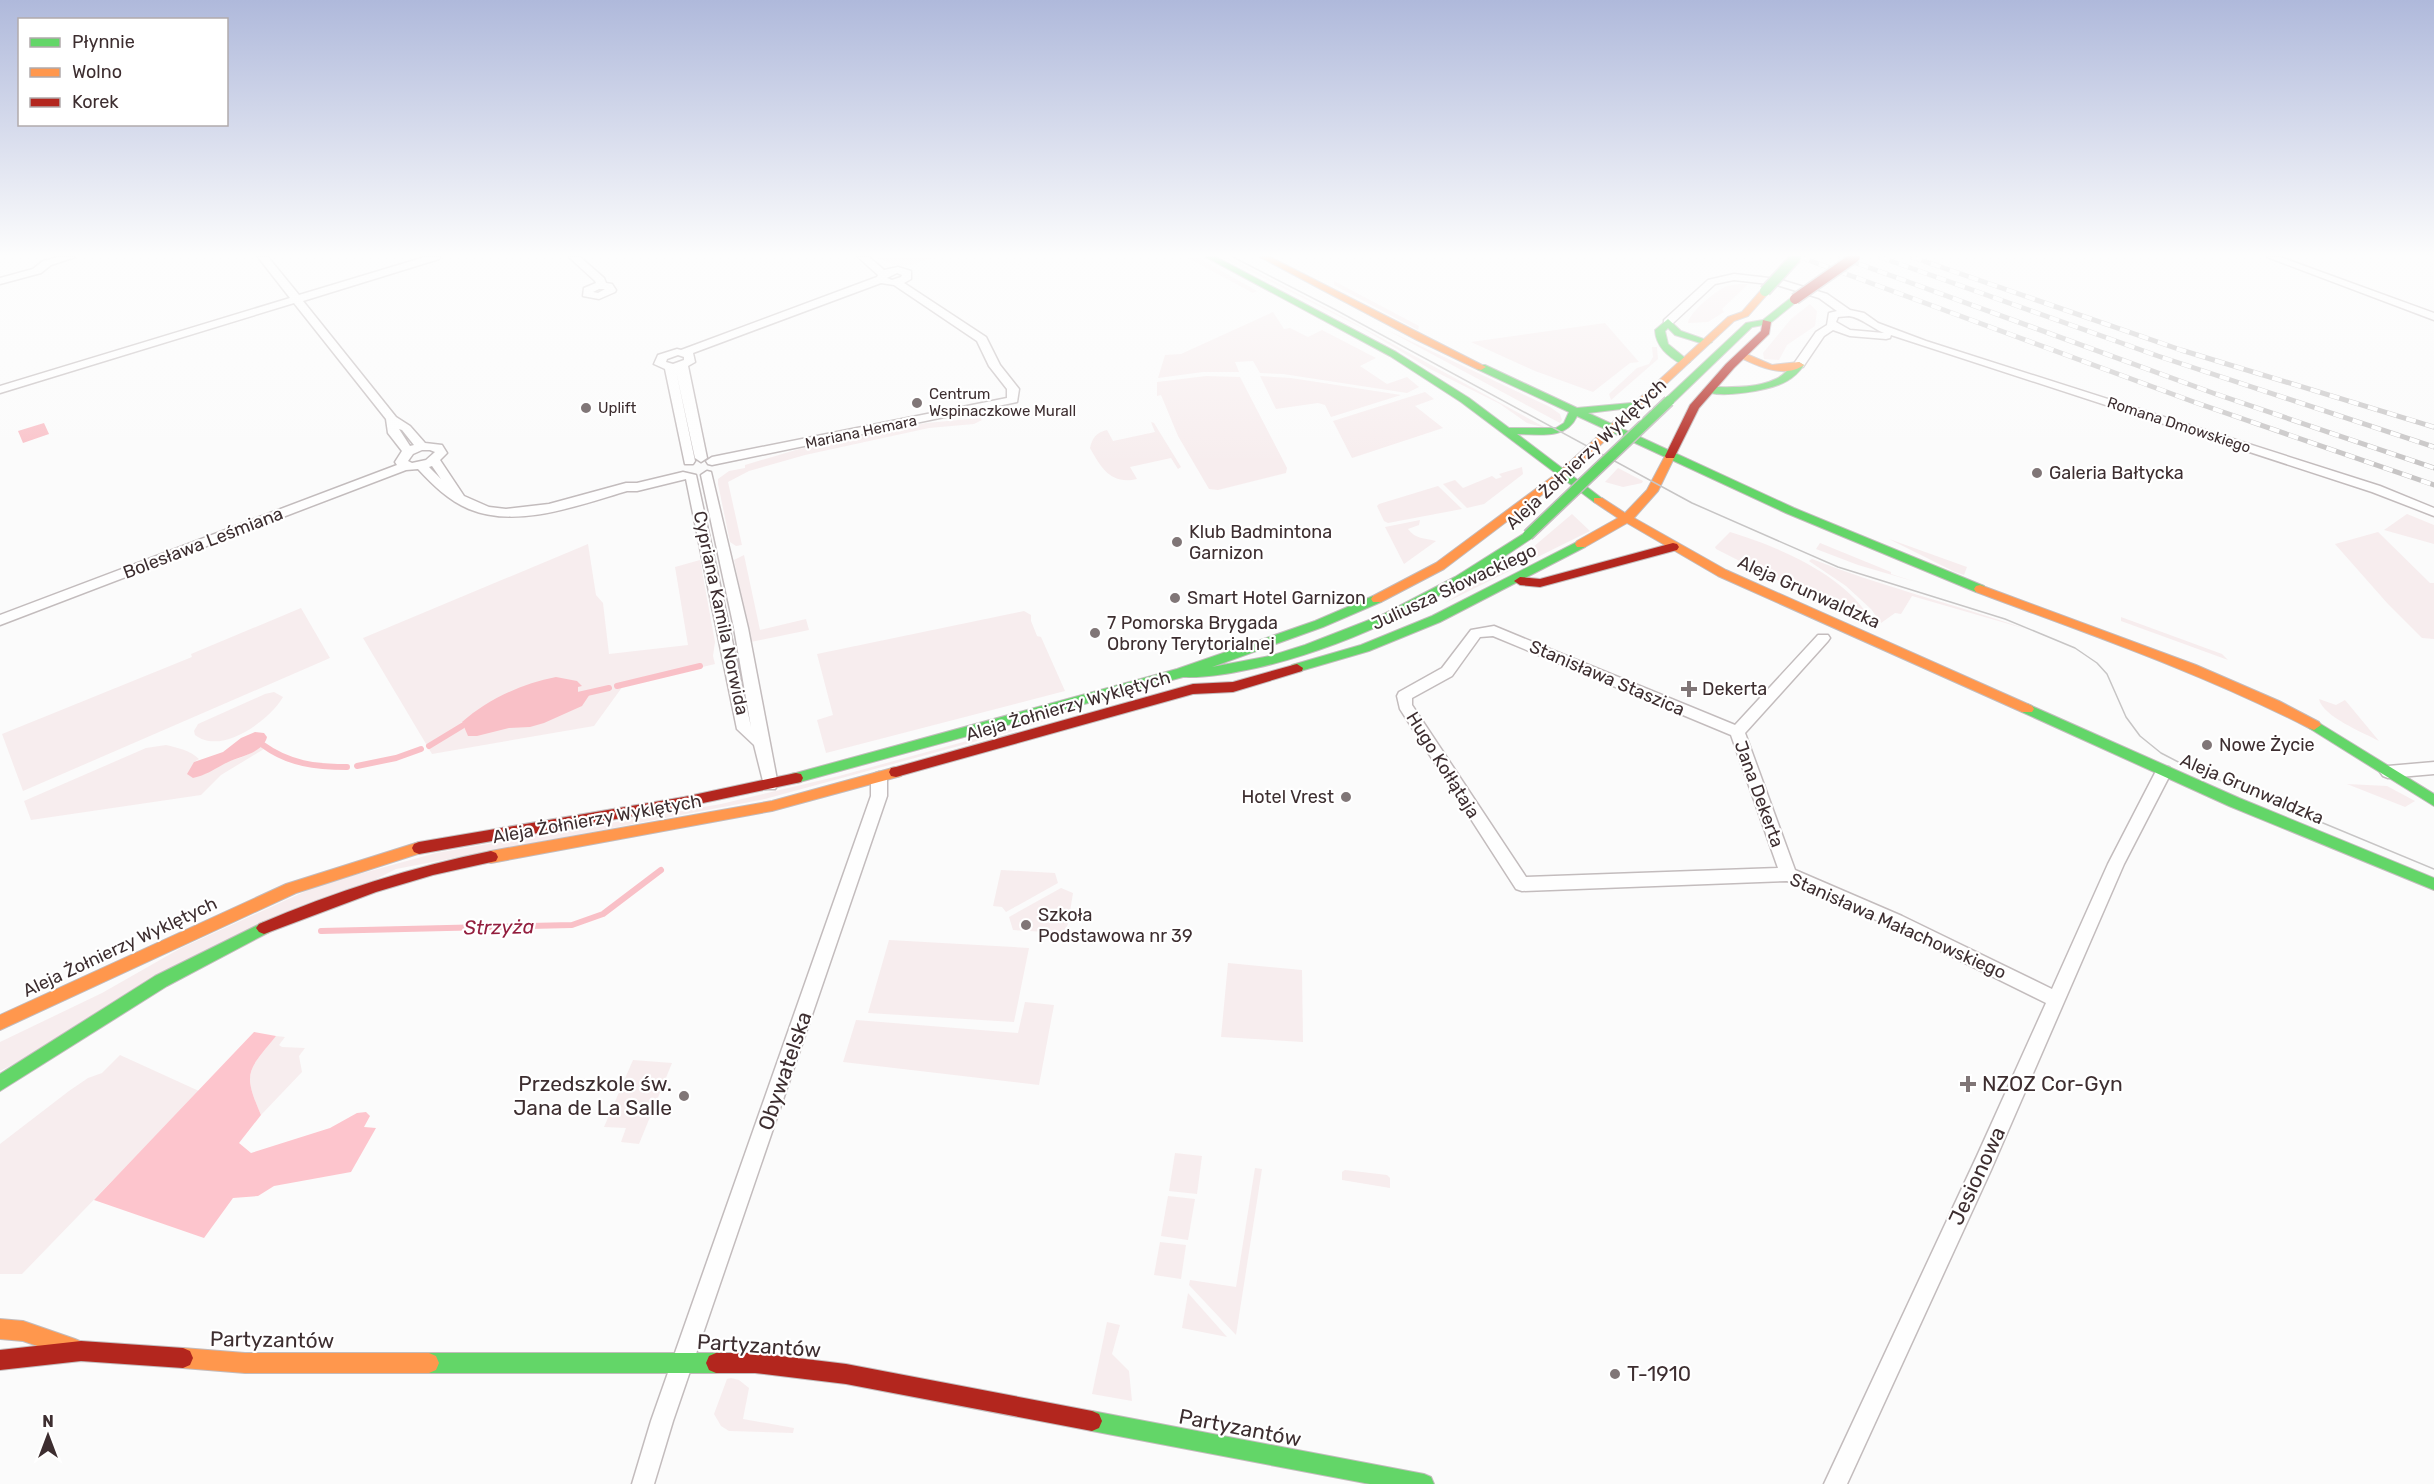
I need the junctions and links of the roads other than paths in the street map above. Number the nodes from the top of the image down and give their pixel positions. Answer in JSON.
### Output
{"nodes":[{"id":1,"x":209,"y":326,"type":"edge"},
{"id":2,"x":316,"y":326,"type":"edge"},
{"id":3,"x":765,"y":326,"type":"edge"},
{"id":4,"x":963,"y":326,"type":"edge"},
{"id":5,"x":1341,"y":326,"type":"edge"},
{"id":6,"x":1397,"y":326,"type":"edge"},
{"id":7,"x":1664,"y":326,"type":"edge"},
{"id":8,"x":1672,"y":326,"type":"edge"},
{"id":9,"x":1723,"y":326,"type":"edge"},
{"id":10,"x":1740,"y":326,"type":"edge"},
{"id":11,"x":1766,"y":326,"type":"edge"},
{"id":12,"x":1828,"y":326,"type":"edge"},
{"id":13,"x":1839,"y":326,"type":"edge"},
{"id":14,"x":1870,"y":326,"type":"edge"},
{"id":15,"x":1871,"y":329,"type":"junction"},
{"id":16,"x":1847,"y":333,"type":"junction"},
{"id":17,"x":1707,"y":342,"type":"junction"},
{"id":18,"x":1814,"y":345,"type":"junction"},
{"id":19,"x":1742,"y":355,"type":"junction"},
{"id":20,"x":1685,"y":362,"type":"junction"},
{"id":21,"x":1799,"y":365,"type":"junction"},
{"id":22,"x":0,"y":390,"type":"edge"},
{"id":23,"x":1708,"y":390,"type":"junction"},
{"id":24,"x":1638,"y":404,"type":"junction"},
{"id":25,"x":1574,"y":411,"type":"junction"},
{"id":26,"x":392,"y":419,"type":"junction"},
{"id":27,"x":1613,"y":429,"type":"junction"},
{"id":28,"x":1509,"y":431,"type":"junction"},
{"id":29,"x":1601,"y":440,"type":"junction"},
{"id":30,"x":421,"y":446,"type":"junction"},
{"id":31,"x":1632,"y":455,"type":"dead end"},
{"id":32,"x":1670,"y":456,"type":"junction"},
{"id":33,"x":405,"y":459,"type":"junction"},
{"id":34,"x":428,"y":464,"type":"junction"},
{"id":35,"x":697,"y":468,"type":"junction"},
{"id":36,"x":1564,"y":473,"type":"junction"},
{"id":37,"x":1593,"y":496,"type":"junction"},
{"id":38,"x":1645,"y":500,"type":"junction"},
{"id":39,"x":2434,"y":512,"type":"edge"},
{"id":40,"x":1773,"y":518,"type":"dead end"},
{"id":41,"x":1626,"y":519,"type":"junction"},
{"id":42,"x":1673,"y":547,"type":"junction"},
{"id":43,"x":1902,"y":560,"type":"junction"},
{"id":44,"x":1515,"y":580,"type":"junction"},
{"id":45,"x":0,"y":611,"type":"edge"},
{"id":46,"x":0,"y":620,"type":"edge"},
{"id":47,"x":1476,"y":633,"type":"joint"},
{"id":48,"x":1823,"y":638,"type":"dead end"},
{"id":49,"x":1233,"y":669,"type":"junction"},
{"id":50,"x":1181,"y":673,"type":"junction"},
{"id":51,"x":1193,"y":689,"type":"junction"},
{"id":52,"x":1737,"y":732,"type":"junction"},
{"id":53,"x":2434,"y":768,"type":"edge"},
{"id":54,"x":2164,"y":771,"type":"junction"},
{"id":55,"x":2388,"y":772,"type":"junction"},
{"id":56,"x":879,"y":778,"type":"junction"},
{"id":57,"x":770,"y":785,"type":"junction"},
{"id":58,"x":2434,"y":801,"type":"edge"},
{"id":59,"x":1788,"y":874,"type":"junction"},
{"id":60,"x":1522,"y":884,"type":"joint"},
{"id":61,"x":2434,"y":884,"type":"edge"},
{"id":62,"x":2055,"y":999,"type":"junction"},
{"id":63,"x":0,"y":1023,"type":"edge"},
{"id":64,"x":0,"y":1083,"type":"edge"},
{"id":65,"x":0,"y":1329,"type":"edge"},
{"id":66,"x":81,"y":1351,"type":"junction"},
{"id":67,"x":0,"y":1360,"type":"edge"},
{"id":68,"x":683,"y":1363,"type":"junction"},
{"id":69,"x":643,"y":1484,"type":"edge"},
{"id":70,"x":1424,"y":1484,"type":"edge"},
{"id":71,"x":1835,"y":1484,"type":"edge"}],
"edges":[{"from":1,"to":22,"type":"street"},
{"from":2,"to":26,"type":"street"},
{"from":3,"to":35,"type":"street","name":"Cypriana Kamila Norwida"},
{"from":4,"to":35,"type":"street","name":"Mariana Hemara"},
{"from":5,"to":28,"type":"main road","name":"Aleja Grunwaldzka"},
{"from":6,"to":25,"type":"main road"},
{"from":7,"to":20,"type":"main road"},
{"from":8,"to":17,"type":"main road"},
{"from":9,"to":17,"type":"main road","name":"Juliusza Słowackiego"},
{"from":10,"to":49,"type":"main road","name":"Aleja Żołnierzy Wyklętych","bridge":true},
{"from":11,"to":19,"type":"main road","name":"Juliusza Słowackiego"},
{"from":12,"to":18,"type":"street"},
{"from":13,"to":16,"type":"street","name":"Romana Dmowskiego"},
{"from":14,"to":15,"type":"street","name":"Romana Dmowskiego"},
{"from":15,"to":16,"type":"street","name":"Romana Dmowskiego"},
{"from":15,"to":39,"type":"street","name":"Romana Dmowskiego"},
{"from":16,"to":18,"type":"street","name":"Romana Dmowskiego"},
{"from":17,"to":20,"type":"main road","name":"Juliusza Słowackiego"},
{"from":18,"to":21,"type":"street"},
{"from":19,"to":21,"type":"main road"},
{"from":19,"to":23,"type":"main road","name":"Juliusza Słowackiego"},
{"from":20,"to":24,"type":"main road","name":"Juliusza Słowackiego"},
{"from":21,"to":23,"type":"main road"},
{"from":23,"to":32,"type":"main road","name":"Juliusza Słowackiego"},
{"from":24,"to":25,"type":"main road"},
{"from":24,"to":27,"type":"main road","name":"Juliusza Słowackiego"},
{"from":25,"to":27,"type":"main road"},
{"from":25,"to":28,"type":"main road"},
{"from":26,"to":30,"type":"street"},
{"from":26,"to":33,"type":"street"},
{"from":27,"to":29,"type":"main road","name":"Juliusza Słowackiego"},
{"from":27,"to":32,"type":"main road"},
{"from":28,"to":36,"type":"main road","name":"Aleja Grunwaldzka"},
{"from":29,"to":31,"type":"main road"},
{"from":29,"to":36,"type":"main road","name":"Juliusza Słowackiego"},
{"from":30,"to":33,"type":"street"},
{"from":30,"to":34,"type":"street","name":"Mariana Hemara"},
{"from":32,"to":38,"type":"main road","name":"Juliusza Słowackiego"},
{"from":32,"to":43,"type":"main road"},
{"from":33,"to":34,"type":"street"},
{"from":33,"to":45,"type":"street","name":"Bolesława Leśmiana"},
{"from":33,"to":46,"type":"street","name":"Bolesława Leśmiana"},
{"from":34,"to":35,"type":"street","name":"Mariana Hemara"},
{"from":35,"to":57,"type":"street","name":"Cypriana Kamila Norwida"},
{"from":36,"to":37,"type":"main road","name":"Aleja Grunwaldzka"},
{"from":36,"to":50,"type":"main road","name":"Juliusza Słowackiego"},
{"from":37,"to":38,"type":"main road"},
{"from":37,"to":41,"type":"main road","name":"Aleja Grunwaldzka"},
{"from":38,"to":41,"type":"main road","name":"Juliusza Słowackiego"},
{"from":40,"to":43,"type":"main road"},
{"from":41,"to":42,"type":"main road","name":"Aleja Grunwaldzka"},
{"from":41,"to":44,"type":"main road","name":"Juliusza Słowackiego"},
{"from":42,"to":44,"type":"main road"},
{"from":42,"to":54,"type":"main road","name":"Aleja Grunwaldzka"},
{"from":43,"to":55,"type":"main road"},
{"from":44,"to":51,"type":"main road","name":"Juliusza Słowackiego"},
{"from":47,"to":52,"type":"street","name":"Stanisława Staszica"},
{"from":47,"to":60,"type":"street","name":"Hugo Kołłątaja"},
{"from":48,"to":52,"type":"street","name":"Jana Dekerta"},
{"from":49,"to":50,"type":"main road","name":"Aleja Żołnierzy Wyklętych"},
{"from":49,"to":51,"type":"main road","name":"Aleja Żołnierzy Wyklętych"},
{"from":50,"to":57,"type":"main road","name":"Aleja Żołnierzy Wyklętych"},
{"from":51,"to":56,"type":"main road","name":"Aleja Żołnierzy Wyklętych"},
{"from":52,"to":59,"type":"street","name":"Jana Dekerta"},
{"from":53,"to":55,"type":"street"},
{"from":54,"to":61,"type":"main road","name":"Aleja Grunwaldzka"},
{"from":54,"to":62,"type":"street","name":"Jesionowa"},
{"from":55,"to":58,"type":"main road"},
{"from":56,"to":64,"type":"main road","name":"Aleja Żołnierzy Wyklętych"},
{"from":56,"to":68,"type":"street","name":"Obywatelska"},
{"from":57,"to":63,"type":"main road","name":"Aleja Żołnierzy Wyklętych"},
{"from":59,"to":60,"type":"street","name":"Stanisława Małachowskiego"},
{"from":59,"to":62,"type":"street","name":"Stanisława Małachowskiego"},
{"from":62,"to":71,"type":"street","name":"Jesionowa"},
{"from":65,"to":66,"type":"main road","name":"Partyzantów"},
{"from":66,"to":67,"type":"main road","name":"Partyzantów"},
{"from":66,"to":68,"type":"main road","name":"Partyzantów"},
{"from":68,"to":69,"type":"street","name":"Obywatelska"},
{"from":68,"to":70,"type":"main road","name":"Partyzantów"}]}
